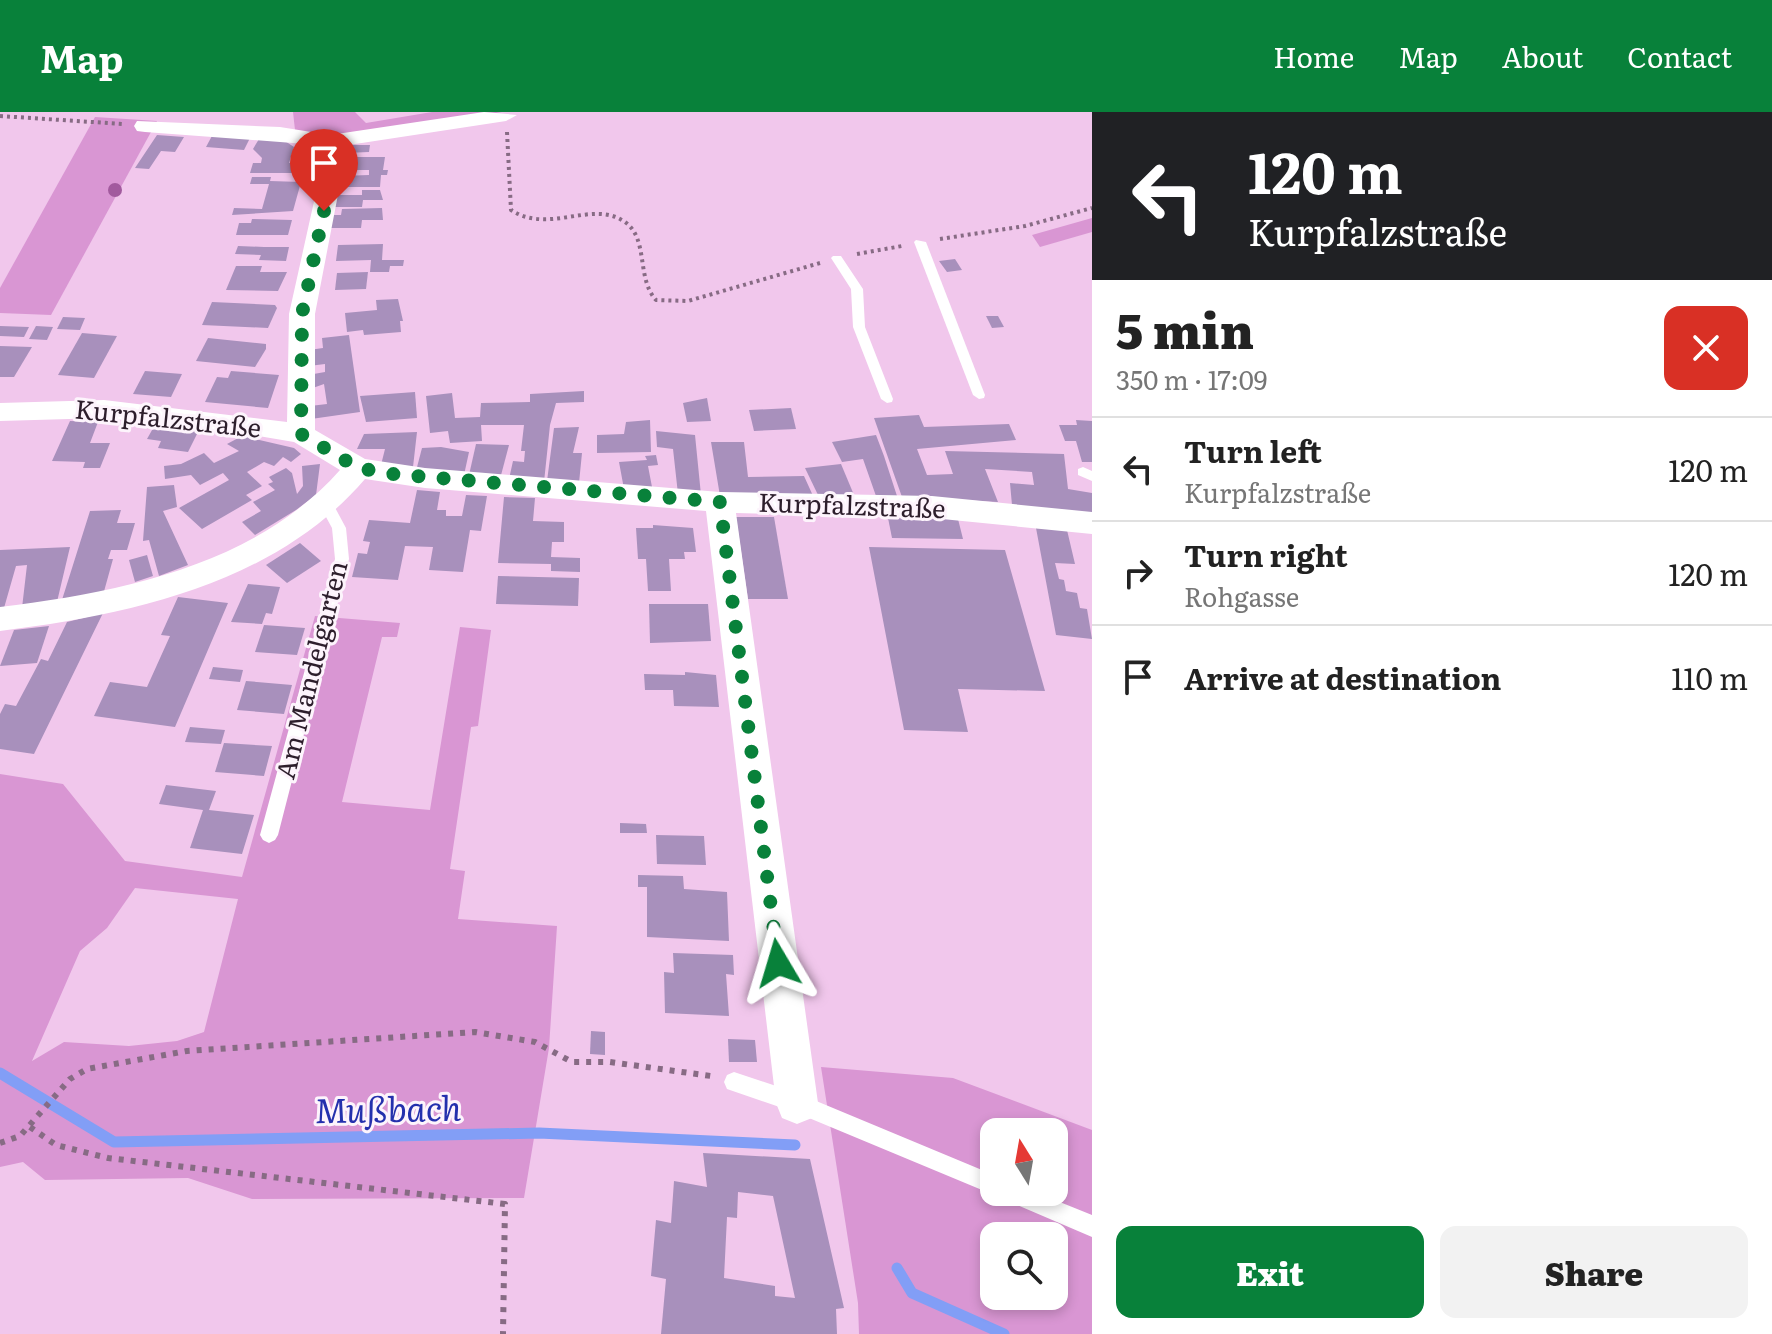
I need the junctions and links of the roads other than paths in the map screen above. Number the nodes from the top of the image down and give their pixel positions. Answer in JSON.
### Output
{"nodes":[{"id":1,"x":506,"y":115,"type":"road end"},
{"id":2,"x":145,"y":126,"type":"road end"},
{"id":3,"x":315,"y":140,"type":"junction"},
{"id":4,"x":920,"y":242,"type":"road end"},
{"id":5,"x":837,"y":258,"type":"road end"},
{"id":6,"x":979,"y":395,"type":"dead end"},
{"id":7,"x":887,"y":399,"type":"dead end"},
{"id":8,"x":0,"y":412,"type":"edge"},
{"id":9,"x":301,"y":434,"type":"junction"},
{"id":10,"x":358,"y":468,"type":"junction"},
{"id":11,"x":720,"y":502,"type":"junction"},
{"id":12,"x":327,"y":506,"type":"junction"},
{"id":13,"x":1092,"y":523,"type":"edge"},
{"id":14,"x":0,"y":619,"type":"edge"},
{"id":15,"x":269,"y":835,"type":"dead end"},
{"id":16,"x":734,"y":1082,"type":"road end"},
{"id":17,"x":797,"y":1103,"type":"junction"},
{"id":18,"x":980,"y":1179,"type":"edge"},
{"id":19,"x":1044,"y":1206,"type":"edge"},
{"id":20,"x":1092,"y":1226,"type":"edge"}],
"edges":[{"from":1,"to":3,"type":"street"},
{"from":2,"to":3,"type":"street"},
{"from":3,"to":9,"type":"street"},
{"from":4,"to":6,"type":"lane"},
{"from":5,"to":7,"type":"lane"},
{"from":8,"to":9,"type":"street","name":"Kurpfalzstraße"},
{"from":9,"to":10,"type":"street","name":"Kurpfalzstraße"},
{"from":10,"to":11,"type":"street","name":"Kurpfalzstraße"},
{"from":10,"to":12,"type":"street"},
{"from":11,"to":13,"type":"street","name":"Kurpfalzstraße"},
{"from":11,"to":17,"type":"street"},
{"from":12,"to":14,"type":"street"},
{"from":12,"to":15,"type":"lane","name":"Am Mandelgarten"},
{"from":16,"to":17,"type":"lane"},
{"from":17,"to":18,"type":"lane"},
{"from":19,"to":20,"type":"lane"}]}
